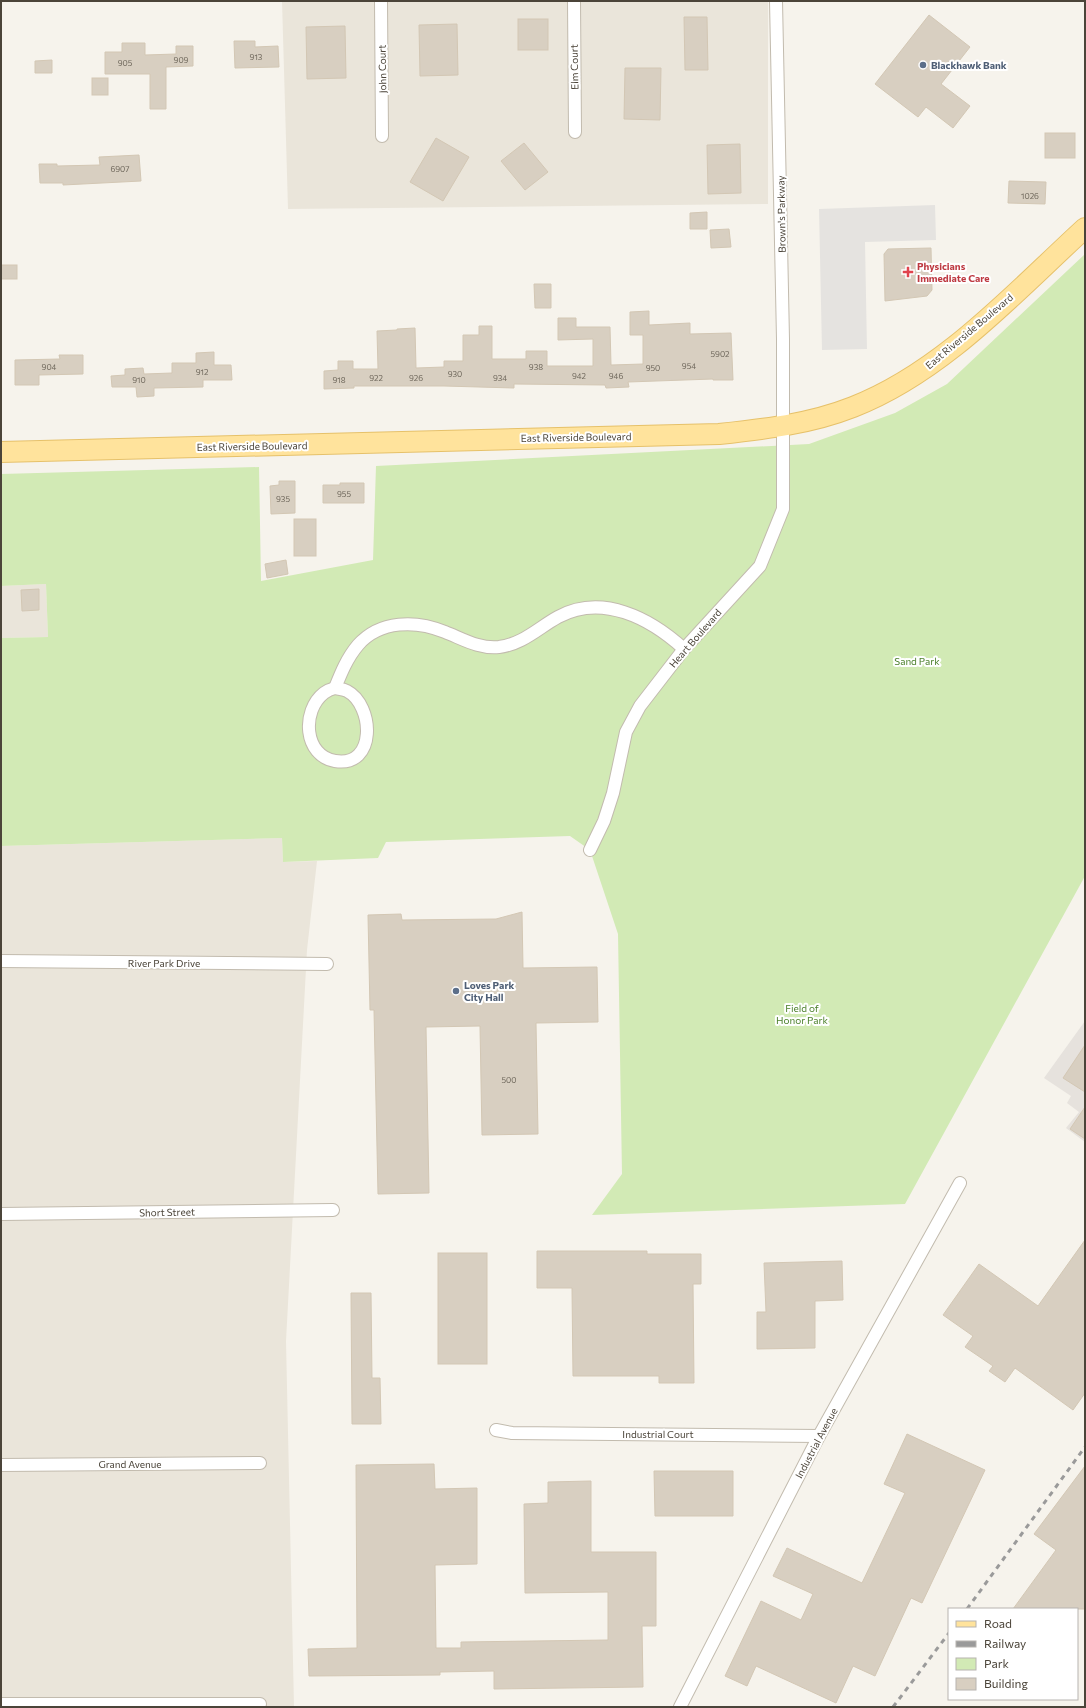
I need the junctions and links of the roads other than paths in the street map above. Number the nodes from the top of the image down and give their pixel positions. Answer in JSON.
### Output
{"nodes":[{"id":1,"x":381,"y":1,"type":"edge"},
{"id":2,"x":574,"y":1,"type":"edge"},
{"id":3,"x":776,"y":1,"type":"edge"},
{"id":4,"x":576,"y":132,"type":"dead end"},
{"id":5,"x":382,"y":136,"type":"dead end"},
{"id":6,"x":1085,"y":228,"type":"edge"},
{"id":7,"x":784,"y":426,"type":"junction"},
{"id":8,"x":1,"y":452,"type":"edge"},
{"id":9,"x":684,"y":649,"type":"junction"},
{"id":10,"x":335,"y":688,"type":"junction"},
{"id":11,"x":590,"y":850,"type":"dead end"},
{"id":12,"x":1,"y":961,"type":"edge"},
{"id":13,"x":327,"y":964,"type":"dead end"},
{"id":14,"x":960,"y":1183,"type":"dead end"},
{"id":15,"x":332,"y":1210,"type":"dead end"},
{"id":16,"x":1,"y":1214,"type":"edge"},
{"id":17,"x":496,"y":1430,"type":"dead end"},
{"id":18,"x":819,"y":1436,"type":"junction"},
{"id":19,"x":260,"y":1463,"type":"dead end"},
{"id":20,"x":1,"y":1464,"type":"edge"},
{"id":21,"x":1,"y":1704,"type":"edge"},
{"id":22,"x":260,"y":1704,"type":"dead end"},
{"id":23,"x":680,"y":1707,"type":"edge"}],
"edges":[{"from":1,"to":5,"type":"street","name":"John Court"},
{"from":2,"to":4,"type":"street","name":"Elm Court"},
{"from":3,"to":7,"type":"street","name":"Brown's Parkway"},
{"from":6,"to":7,"type":"main road","name":"East Riverside Boulevard"},
{"from":7,"to":8,"type":"main road","name":"East Riverside Boulevard"},
{"from":7,"to":9,"type":"street","name":"Heart Boulevard"},
{"from":9,"to":10,"type":"street"},
{"from":9,"to":11,"type":"street","name":"Heart Boulevard"},
{"from":10,"to":10,"type":"street"},
{"from":12,"to":13,"type":"street","name":"River Park Drive"},
{"from":14,"to":18,"type":"street","name":"Industrial Avenue"},
{"from":15,"to":16,"type":"street","name":"Short Street"},
{"from":17,"to":18,"type":"street","name":"Industrial Court"},
{"from":18,"to":23,"type":"street","name":"Industrial Avenue"},
{"from":19,"to":20,"type":"street","name":"Grand Avenue"},
{"from":21,"to":22,"type":"street"}]}
